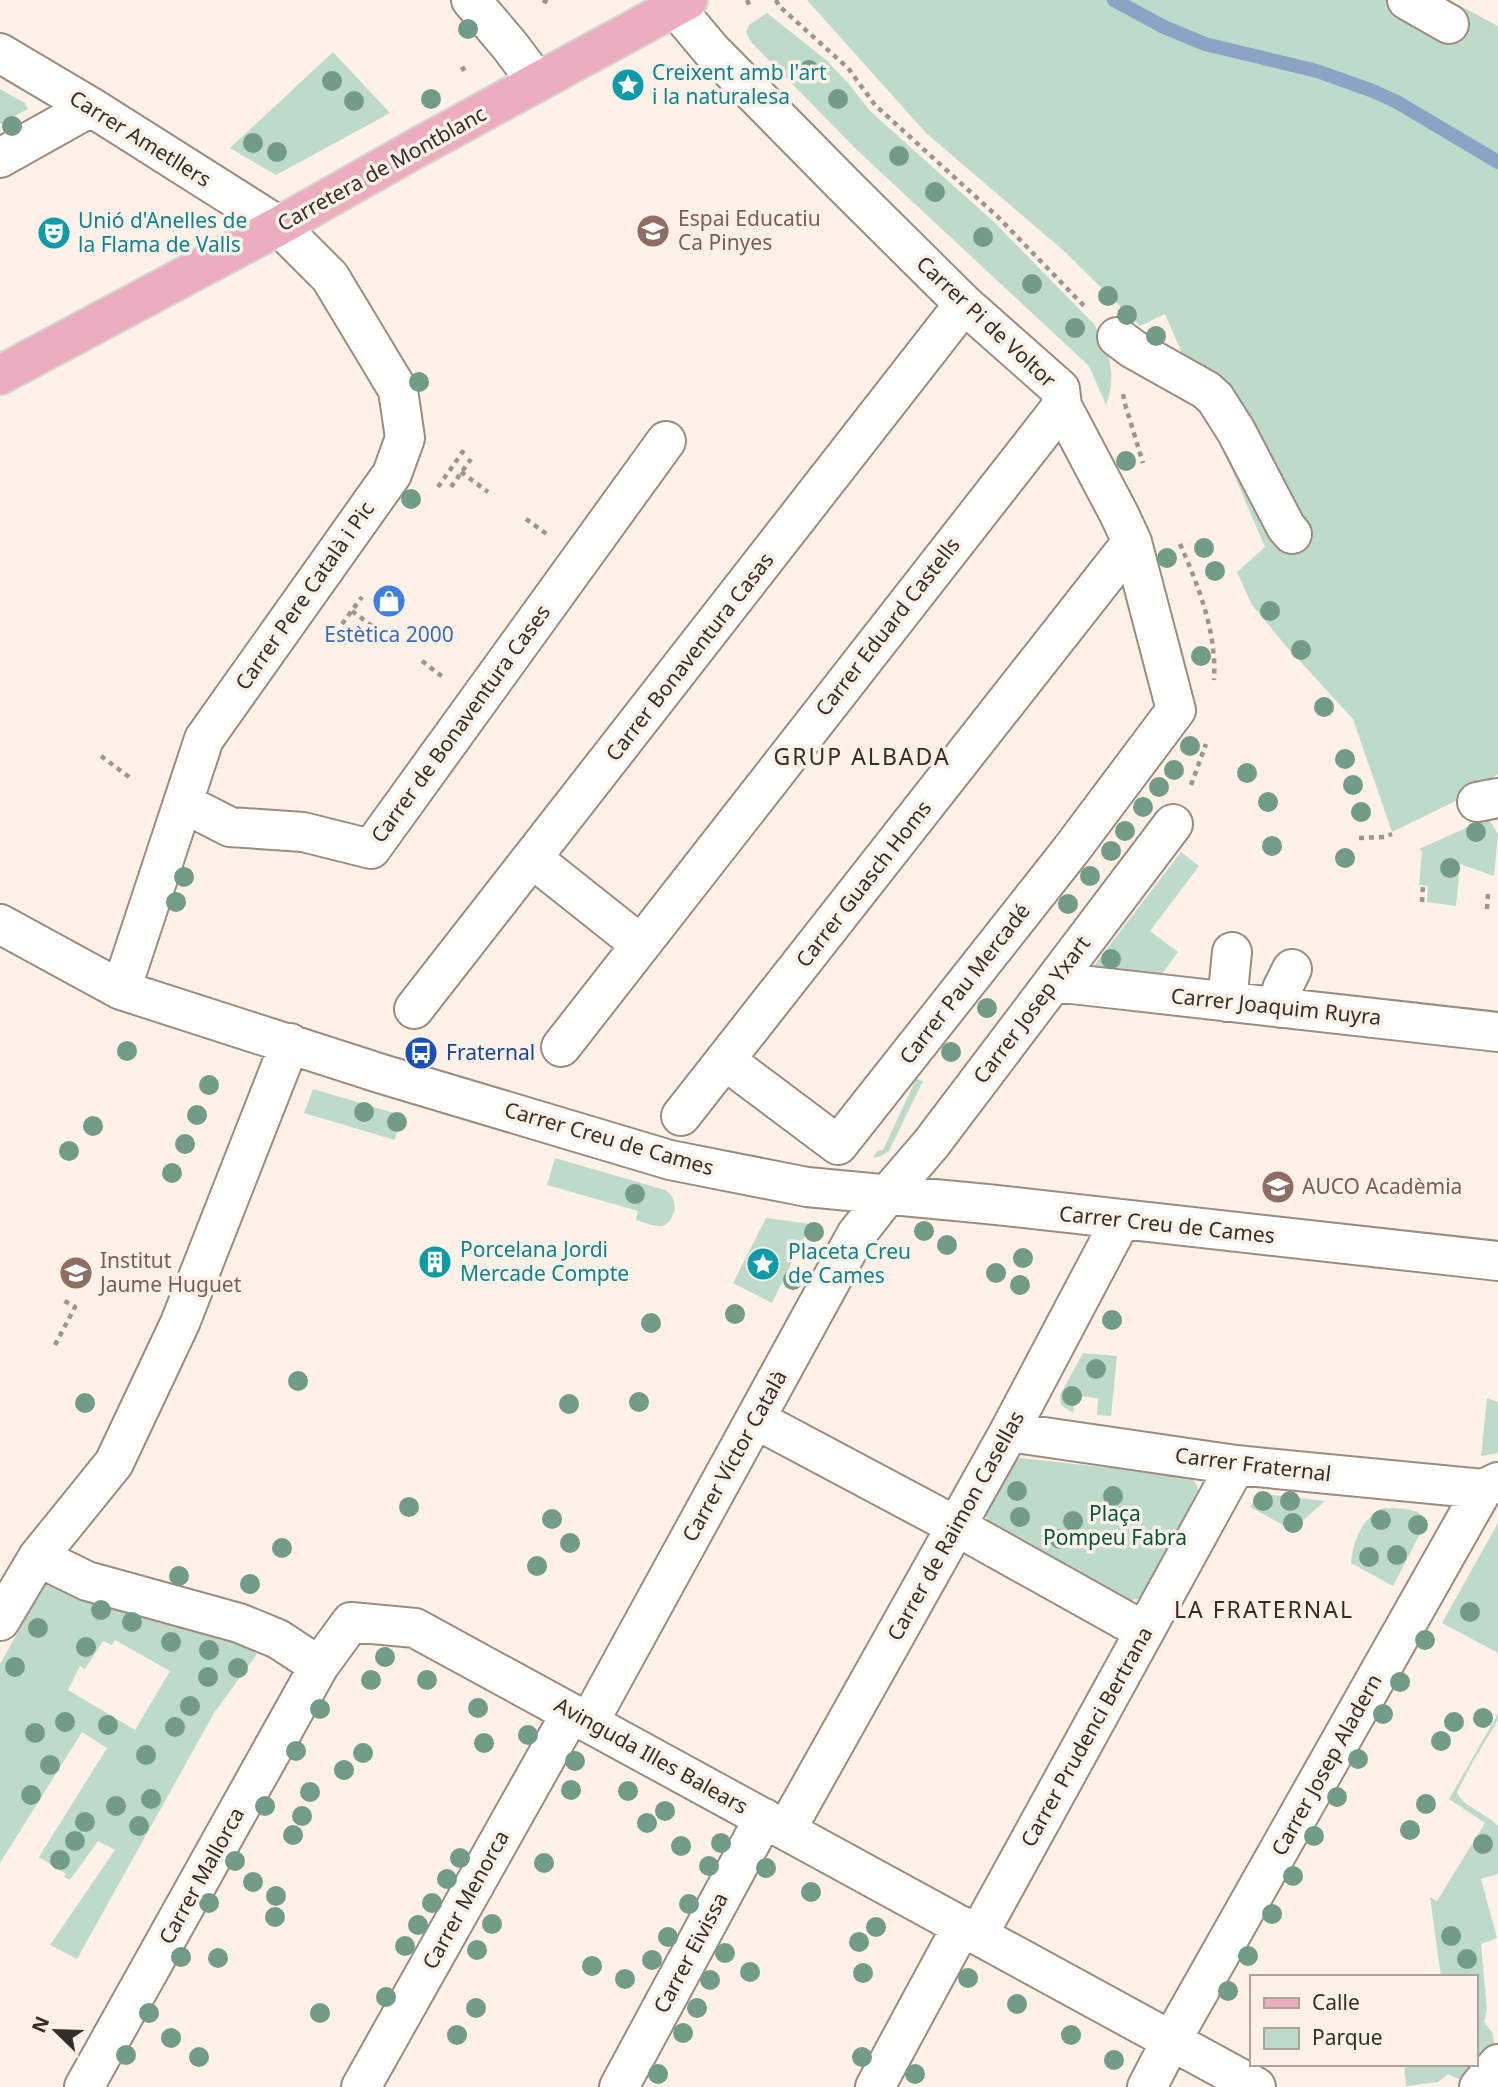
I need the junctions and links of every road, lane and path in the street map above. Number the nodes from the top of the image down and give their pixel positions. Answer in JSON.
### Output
{"nodes":[{"id":1,"x":471,"y":0,"type":"edge"},
{"id":2,"x":747,"y":0,"type":"edge"},
{"id":3,"x":776,"y":0,"type":"edge"},
{"id":4,"x":1407,"y":0,"type":"edge"},
{"id":5,"x":670,"y":5,"type":"edge"},
{"id":6,"x":751,"y":9,"type":"dead end"},
{"id":7,"x":1449,"y":24,"type":"dead end"},
{"id":8,"x":0,"y":53,"type":"edge"},
{"id":9,"x":468,"y":66,"type":"dead end"},
{"id":10,"x":461,"y":70,"type":"dead end"},
{"id":11,"x":537,"y":82,"type":"junction"},
{"id":12,"x":91,"y":107,"type":"junction"},
{"id":13,"x":0,"y":158,"type":"edge"},
{"id":14,"x":279,"y":226,"type":"junction"},
{"id":15,"x":964,"y":304,"type":"junction"},
{"id":16,"x":1117,"y":338,"type":"joint"},
{"id":17,"x":0,"y":375,"type":"edge"},
{"id":18,"x":1062,"y":406,"type":"junction"},
{"id":19,"x":666,"y":441,"type":"dead end"},
{"id":20,"x":464,"y":450,"type":"dead end"},
{"id":21,"x":471,"y":459,"type":"dead end"},
{"id":22,"x":461,"y":472,"type":"junction"},
{"id":23,"x":438,"y":487,"type":"dead end"},
{"id":24,"x":450,"y":487,"type":"dead end"},
{"id":25,"x":488,"y":492,"type":"dead end"},
{"id":26,"x":1292,"y":534,"type":"dead end"},
{"id":27,"x":1132,"y":542,"type":"junction"},
{"id":28,"x":362,"y":597,"type":"dead end"},
{"id":29,"x":352,"y":611,"type":"junction"},
{"id":30,"x":342,"y":624,"type":"dead end"},
{"id":31,"x":384,"y":635,"type":"dead end"},
{"id":32,"x":1176,"y":710,"type":"joint"},
{"id":33,"x":101,"y":756,"type":"dead end"},
{"id":34,"x":129,"y":777,"type":"dead end"},
{"id":35,"x":183,"y":803,"type":"junction"},
{"id":36,"x":1172,"y":824,"type":"dead end"},
{"id":37,"x":1392,"y":834,"type":"dead end"},
{"id":38,"x":1359,"y":838,"type":"dead end"},
{"id":39,"x":533,"y":859,"type":"junction"},
{"id":40,"x":1423,"y":886,"type":"dead end"},
{"id":41,"x":1488,"y":894,"type":"dead end"},
{"id":42,"x":1422,"y":902,"type":"dead end"},
{"id":43,"x":1487,"y":909,"type":"dead end"},
{"id":44,"x":0,"y":924,"type":"edge"},
{"id":45,"x":640,"y":944,"type":"junction"},
{"id":46,"x":1232,"y":952,"type":"dead end"},
{"id":47,"x":1293,"y":968,"type":"dead end"},
{"id":48,"x":1054,"y":982,"type":"junction"},
{"id":49,"x":121,"y":990,"type":"junction"},
{"id":50,"x":1227,"y":1002,"type":"junction"},
{"id":51,"x":1281,"y":1008,"type":"junction"},
{"id":52,"x":414,"y":1009,"type":"dead end"},
{"id":53,"x":1498,"y":1032,"type":"edge"},
{"id":54,"x":290,"y":1043,"type":"junction"},
{"id":55,"x":561,"y":1047,"type":"dead end"},
{"id":56,"x":726,"y":1061,"type":"junction"},
{"id":57,"x":681,"y":1116,"type":"dead end"},
{"id":58,"x":888,"y":1194,"type":"junction"},
{"id":59,"x":1121,"y":1220,"type":"junction"},
{"id":60,"x":1498,"y":1261,"type":"edge"},
{"id":61,"x":61,"y":1298,"type":"dead end"},
{"id":62,"x":55,"y":1345,"type":"dead end"},
{"id":63,"x":755,"y":1419,"type":"junction"},
{"id":64,"x":1009,"y":1432,"type":"junction"},
{"id":65,"x":1236,"y":1465,"type":"junction"},
{"id":66,"x":1491,"y":1486,"type":"edge"},
{"id":67,"x":956,"y":1526,"type":"junction"},
{"id":68,"x":38,"y":1557,"type":"junction"},
{"id":69,"x":0,"y":1621,"type":"edge"},
{"id":70,"x":1144,"y":1632,"type":"junction"},
{"id":71,"x":319,"y":1666,"type":"junction"},
{"id":72,"x":580,"y":1717,"type":"junction"},
{"id":73,"x":775,"y":1824,"type":"junction"},
{"id":74,"x":970,"y":1931,"type":"junction"},
{"id":75,"x":1171,"y":2041,"type":"junction"},
{"id":76,"x":1498,"y":2064,"type":"edge"},
{"id":77,"x":85,"y":2087,"type":"edge"},
{"id":78,"x":360,"y":2087,"type":"edge"},
{"id":79,"x":619,"y":2087,"type":"edge"},
{"id":80,"x":875,"y":2087,"type":"edge"},
{"id":81,"x":1147,"y":2087,"type":"edge"},
{"id":82,"x":1256,"y":2087,"type":"edge"},
{"id":83,"x":1479,"y":2087,"type":"edge"}],
"edges":[{"from":1,"to":11,"type":"street"},
{"from":2,"to":6,"type":"path"},
{"from":3,"to":16,"type":"path"},
{"from":4,"to":7,"type":"street"},
{"from":5,"to":11,"type":"main road","name":"Carretera de Montblanc"},
{"from":5,"to":15,"type":"street","name":"Carrer Pi de Voltor"},
{"from":8,"to":12,"type":"street","name":"Carrer Ametllers"},
{"from":9,"to":10,"type":"path"},
{"from":11,"to":14,"type":"main road","name":"Carretera de Montblanc"},
{"from":12,"to":13,"type":"street"},
{"from":12,"to":14,"type":"street","name":"Carrer Ametllers"},
{"from":14,"to":17,"type":"main road","name":"Carretera de Montblanc"},
{"from":14,"to":35,"type":"street","name":"Carrer Pere Català i Pic"},
{"from":15,"to":18,"type":"street","name":"Carrer Pi de Voltor"},
{"from":15,"to":39,"type":"street","name":"Carrer Bonaventura Casas"},
{"from":16,"to":26,"type":"street"},
{"from":18,"to":27,"type":"street","name":"Carrer Pi de Voltor"},
{"from":18,"to":45,"type":"street","name":"Carrer Eduard Castells"},
{"from":19,"to":35,"type":"street","name":"Carrer de Bonaventura Cases"},
{"from":20,"to":23,"type":"path"},
{"from":21,"to":22,"type":"path"},
{"from":22,"to":24,"type":"path"},
{"from":22,"to":25,"type":"path"},
{"from":27,"to":32,"type":"street","name":"Carrer Pi de Voltor"},
{"from":27,"to":56,"type":"street","name":"Carrer Guasch Homs"},
{"from":28,"to":29,"type":"path"},
{"from":29,"to":30,"type":"path"},
{"from":29,"to":31,"type":"path"},
{"from":32,"to":56,"type":"street","name":"Carrer Pau Mercadé"},
{"from":33,"to":34,"type":"path"},
{"from":35,"to":49,"type":"street","name":"Carrer Pere Català i Pic"},
{"from":36,"to":48,"type":"street","name":"Carrer Josep Yxart"},
{"from":37,"to":38,"type":"path"},
{"from":39,"to":45,"type":"street"},
{"from":39,"to":52,"type":"street","name":"Carrer Bonaventura Casas"},
{"from":40,"to":42,"type":"path"},
{"from":41,"to":43,"type":"path"},
{"from":44,"to":49,"type":"street","name":"Carrer Creu de Cames"},
{"from":45,"to":55,"type":"street","name":"Carrer Eduard Castells"},
{"from":46,"to":50,"type":"street"},
{"from":47,"to":51,"type":"street"},
{"from":48,"to":50,"type":"street","name":"Carrer Joaquim Ruyra"},
{"from":48,"to":58,"type":"street","name":"Carrer Josep Yxart"},
{"from":49,"to":54,"type":"street","name":"Carrer Creu de Cames"},
{"from":50,"to":51,"type":"street","name":"Carrer Joaquim Ruyra"},
{"from":51,"to":53,"type":"street","name":"Carrer Joaquim Ruyra"},
{"from":54,"to":58,"type":"street","name":"Carrer Creu de Cames"},
{"from":54,"to":68,"type":"street"},
{"from":56,"to":57,"type":"street","name":"Carrer Guasch Homs"},
{"from":58,"to":59,"type":"street","name":"Carrer Creu de Cames"},
{"from":58,"to":63,"type":"street","name":"Carrer Víctor Català"},
{"from":59,"to":60,"type":"street","name":"Carrer Creu de Cames"},
{"from":59,"to":64,"type":"street","name":"Carrer de Raimon Casellas"},
{"from":61,"to":62,"type":"path"},
{"from":63,"to":67,"type":"street"},
{"from":63,"to":72,"type":"street","name":"Carrer Víctor Català"},
{"from":64,"to":65,"type":"street","name":"Carrer Fraternal"},
{"from":64,"to":67,"type":"street","name":"Carrer de Raimon Casellas"},
{"from":65,"to":66,"type":"street","name":"Carrer Fraternal"},
{"from":65,"to":70,"type":"street","name":"Carrer Prudenci Bertrana"},
{"from":66,"to":75,"type":"street","name":"Carrer Josep Aladern"},
{"from":67,"to":70,"type":"street"},
{"from":67,"to":73,"type":"street","name":"Carrer de Raimon Casellas"},
{"from":68,"to":69,"type":"street"},
{"from":68,"to":71,"type":"street"},
{"from":70,"to":74,"type":"street","name":"Carrer Prudenci Bertrana"},
{"from":71,"to":72,"type":"street","name":"Avinguda Illes Balears"},
{"from":71,"to":77,"type":"street","name":"Carrer Mallorca"},
{"from":72,"to":73,"type":"street","name":"Avinguda Illes Balears"},
{"from":72,"to":78,"type":"street","name":"Carrer Menorca"},
{"from":73,"to":74,"type":"street","name":"Avinguda Illes Balears"},
{"from":73,"to":79,"type":"street","name":"Carrer Eivissa"},
{"from":74,"to":75,"type":"street","name":"Avinguda Illes Balears"},
{"from":74,"to":80,"type":"street","name":"Carrer Prudenci Bertrana"},
{"from":75,"to":81,"type":"street","name":"Carrer Josep Aladern"},
{"from":75,"to":82,"type":"street","name":"Avinguda Illes Balears"},
{"from":76,"to":83,"type":"street"}]}
